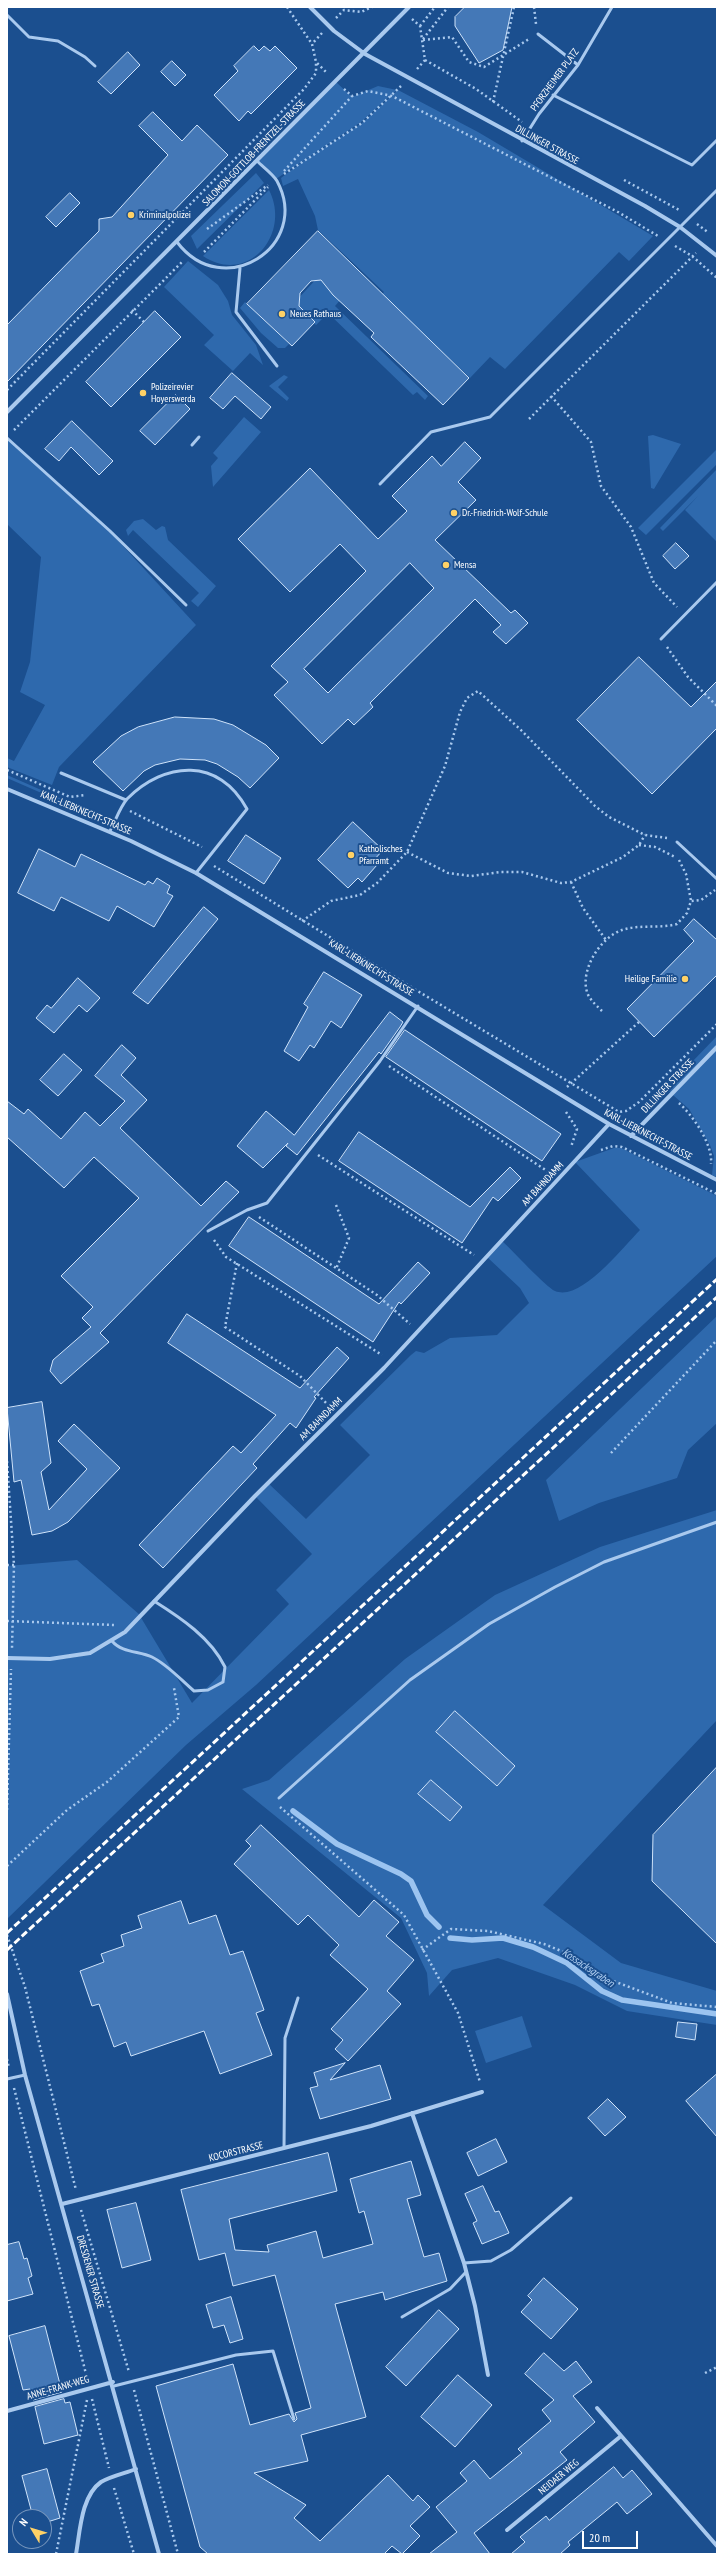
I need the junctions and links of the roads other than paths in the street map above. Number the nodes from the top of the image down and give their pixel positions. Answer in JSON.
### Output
{"nodes":[{"id":1,"x":310,"y":7,"type":"edge"},
{"id":2,"x":409,"y":7,"type":"edge"},
{"id":3,"x":612,"y":7,"type":"edge"},
{"id":4,"x":7,"y":15,"type":"edge"},
{"id":5,"x":538,"y":34,"type":"road end"},
{"id":6,"x":365,"y":54,"type":"junction"},
{"id":7,"x":578,"y":65,"type":"junction"},
{"id":8,"x":94,"y":66,"type":"dead end"},
{"id":9,"x":554,"y":95,"type":"junction"},
{"id":10,"x":717,"y":140,"type":"edge"},
{"id":11,"x":522,"y":141,"type":"junction"},
{"id":12,"x":258,"y":161,"type":"junction"},
{"id":13,"x":717,"y":190,"type":"edge"},
{"id":14,"x":680,"y":227,"type":"junction"},
{"id":15,"x":177,"y":242,"type":"junction"},
{"id":16,"x":717,"y":256,"type":"edge"},
{"id":17,"x":240,"y":268,"type":"junction"},
{"id":18,"x":277,"y":366,"type":"dead end"},
{"id":19,"x":7,"y":412,"type":"edge"},
{"id":20,"x":199,"y":437,"type":"dead end"},
{"id":21,"x":7,"y":438,"type":"edge"},
{"id":22,"x":192,"y":445,"type":"dead end"},
{"id":23,"x":380,"y":484,"type":"dead end"},
{"id":24,"x":717,"y":582,"type":"edge"},
{"id":25,"x":186,"y":605,"type":"dead end"},
{"id":26,"x":661,"y":639,"type":"road end"},
{"id":27,"x":61,"y":773,"type":"dead end"},
{"id":28,"x":7,"y":788,"type":"edge"},
{"id":29,"x":126,"y":800,"type":"junction"},
{"id":30,"x":110,"y":831,"type":"junction"},
{"id":31,"x":677,"y":842,"type":"road end"},
{"id":32,"x":196,"y":873,"type":"junction"},
{"id":33,"x":717,"y":879,"type":"edge"},
{"id":34,"x":418,"y":1006,"type":"junction"},
{"id":35,"x":717,"y":1047,"type":"edge"},
{"id":36,"x":609,"y":1124,"type":"junction"},
{"id":37,"x":631,"y":1136,"type":"junction"},
{"id":38,"x":717,"y":1180,"type":"edge"},
{"id":39,"x":208,"y":1231,"type":"road end"},
{"id":40,"x":717,"y":1522,"type":"edge"},
{"id":41,"x":154,"y":1601,"type":"junction"},
{"id":42,"x":112,"y":1641,"type":"junction"},
{"id":43,"x":9,"y":1658,"type":"edge"},
{"id":44,"x":279,"y":1798,"type":"road end"},
{"id":45,"x":7,"y":1994,"type":"edge"},
{"id":46,"x":298,"y":1998,"type":"dead end"},
{"id":47,"x":25,"y":2075,"type":"junction"},
{"id":48,"x":7,"y":2079,"type":"edge"},
{"id":49,"x":482,"y":2092,"type":"road end"},
{"id":50,"x":412,"y":2113,"type":"junction"},
{"id":51,"x":284,"y":2148,"type":"junction"},
{"id":52,"x":571,"y":2198,"type":"dead end"},
{"id":53,"x":62,"y":2204,"type":"junction"},
{"id":54,"x":464,"y":2263,"type":"junction"},
{"id":55,"x":466,"y":2272,"type":"junction"},
{"id":56,"x":402,"y":2317,"type":"dead end"},
{"id":57,"x":488,"y":2375,"type":"dead end"},
{"id":58,"x":113,"y":2384,"type":"junction"},
{"id":59,"x":597,"y":2408,"type":"dead end"},
{"id":60,"x":7,"y":2411,"type":"edge"},
{"id":61,"x":294,"y":2419,"type":"dead end"},
{"id":62,"x":621,"y":2436,"type":"junction"},
{"id":63,"x":136,"y":2469,"type":"junction"},
{"id":64,"x":507,"y":2530,"type":"dead end"},
{"id":65,"x":717,"y":2546,"type":"edge"},
{"id":66,"x":76,"y":2554,"type":"edge"},
{"id":67,"x":159,"y":2554,"type":"edge"}],
"edges":[{"from":1,"to":6,"type":"street","name":"DILLINGER STRASSE"},
{"from":2,"to":6,"type":"street","name":"SALOMON-GOTTLOB-FRENTZEL-STRASSE"},
{"from":3,"to":7,"type":"lane","name":"PFORZHEIMER PLATZ"},
{"from":4,"to":8,"type":"lane"},
{"from":5,"to":7,"type":"lane"},
{"from":6,"to":11,"type":"street","name":"DILLINGER STRASSE"},
{"from":6,"to":12,"type":"street","name":"SALOMON-GOTTLOB-FRENTZEL-STRASSE"},
{"from":7,"to":9,"type":"lane","name":"PFORZHEIMER PLATZ"},
{"from":9,"to":10,"type":"lane"},
{"from":9,"to":11,"type":"lane","name":"PFORZHEIMER PLATZ"},
{"from":11,"to":14,"type":"street","name":"DILLINGER STRASSE"},
{"from":12,"to":15,"type":"street","name":"SALOMON-GOTTLOB-FRENTZEL-STRASSE"},
{"from":12,"to":17,"type":"lane"},
{"from":13,"to":14,"type":"lane"},
{"from":14,"to":16,"type":"street","name":"DILLINGER STRASSE"},
{"from":14,"to":23,"type":"lane"},
{"from":15,"to":17,"type":"lane"},
{"from":15,"to":19,"type":"street","name":"SALOMON-GOTTLOB-FRENTZEL-STRASSE"},
{"from":17,"to":18,"type":"lane"},
{"from":20,"to":22,"type":"lane"},
{"from":21,"to":25,"type":"lane"},
{"from":24,"to":26,"type":"lane"},
{"from":27,"to":29,"type":"lane"},
{"from":28,"to":30,"type":"street","name":"KARL-LIEBKNECHT-STRASSE"},
{"from":29,"to":30,"type":"lane"},
{"from":29,"to":32,"type":"lane"},
{"from":30,"to":32,"type":"street","name":"KARL-LIEBKNECHT-STRASSE"},
{"from":31,"to":33,"type":"lane"},
{"from":32,"to":34,"type":"street","name":"KARL-LIEBKNECHT-STRASSE"},
{"from":34,"to":36,"type":"street","name":"KARL-LIEBKNECHT-STRASSE"},
{"from":34,"to":39,"type":"lane"},
{"from":35,"to":37,"type":"street","name":"DILLINGER STRASSE"},
{"from":36,"to":37,"type":"street","name":"KARL-LIEBKNECHT-STRASSE"},
{"from":36,"to":41,"type":"street","name":"AM BAHNDAMM"},
{"from":37,"to":38,"type":"street","name":"KARL-LIEBKNECHT-STRASSE"},
{"from":40,"to":44,"type":"lane"},
{"from":41,"to":42,"type":"street","name":"AM BAHNDAMM"},
{"from":41,"to":42,"type":"lane"},
{"from":42,"to":43,"type":"street","name":"AM BAHNDAMM"},
{"from":45,"to":47,"type":"street","name":"DRESDENER STRASSE"},
{"from":46,"to":51,"type":"lane"},
{"from":47,"to":48,"type":"lane"},
{"from":47,"to":53,"type":"street","name":"DRESDENER STRASSE"},
{"from":49,"to":50,"type":"street","name":"KOCORSTRASSE"},
{"from":50,"to":51,"type":"street","name":"KOCORSTRASSE"},
{"from":50,"to":54,"type":"street"},
{"from":51,"to":53,"type":"street","name":"KOCORSTRASSE"},
{"from":52,"to":54,"type":"lane"},
{"from":53,"to":58,"type":"street","name":"DRESDENER STRASSE"},
{"from":54,"to":55,"type":"street"},
{"from":55,"to":56,"type":"lane"},
{"from":55,"to":57,"type":"street"},
{"from":58,"to":60,"type":"street","name":"ANNE-FRANK-WEG"},
{"from":58,"to":61,"type":"lane"},
{"from":58,"to":63,"type":"street","name":"DRESDENER STRASSE"},
{"from":59,"to":62,"type":"street"},
{"from":62,"to":64,"type":"street","name":"NEIDAER WEG"},
{"from":62,"to":65,"type":"street"},
{"from":63,"to":66,"type":"street"},
{"from":63,"to":67,"type":"street","name":"DRESDENER STRASSE"}]}
